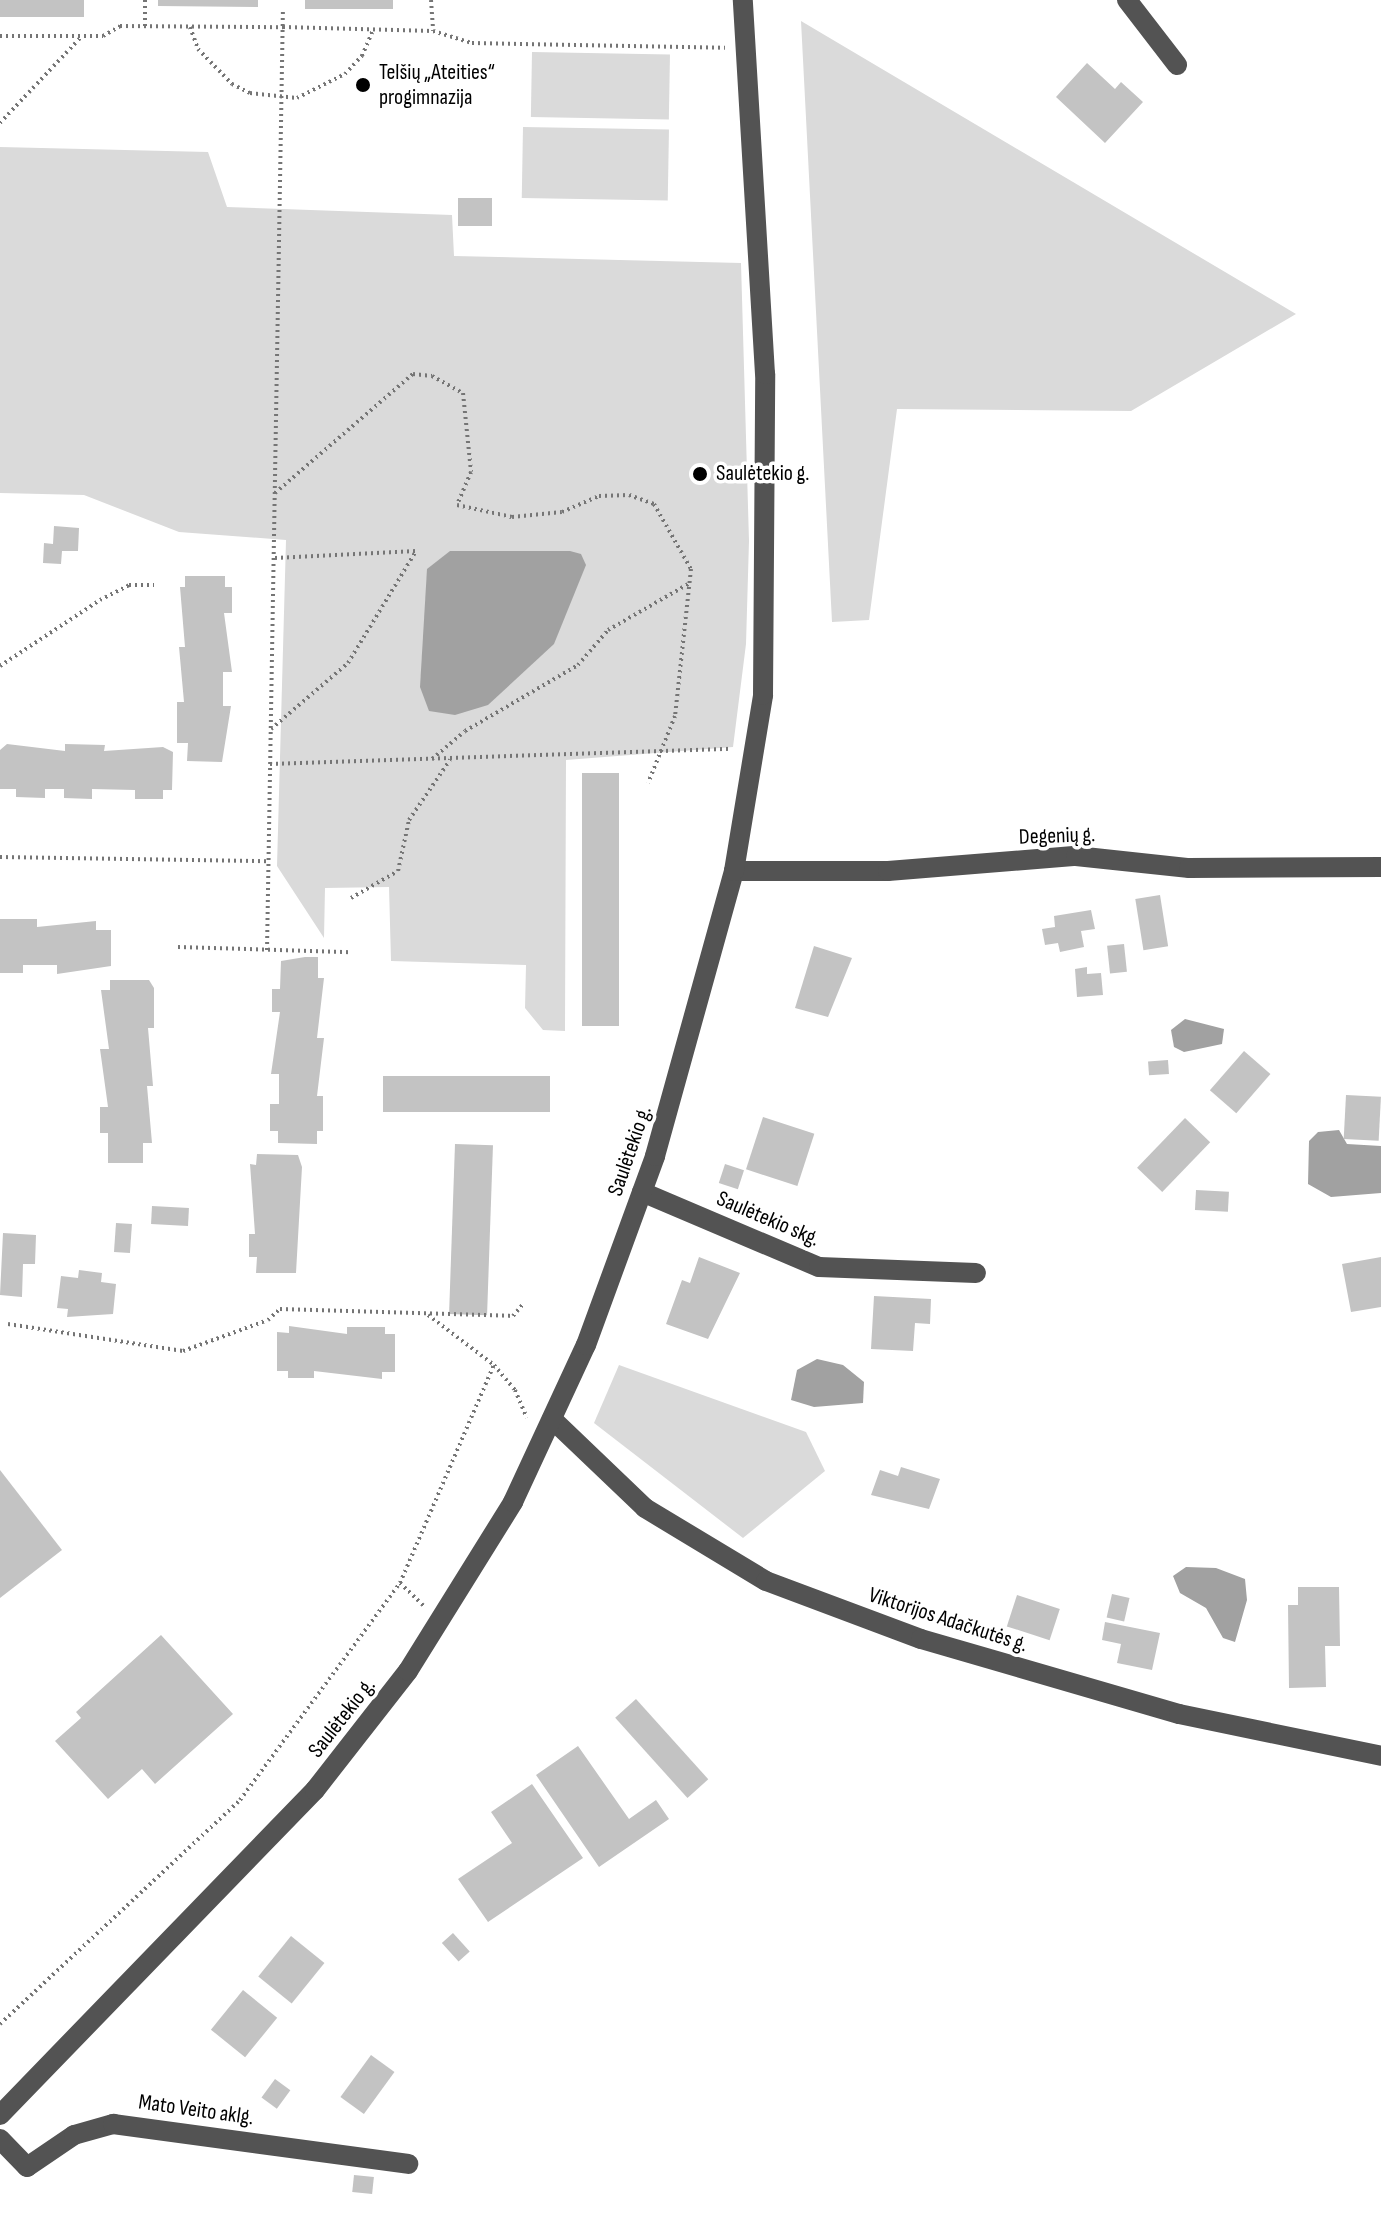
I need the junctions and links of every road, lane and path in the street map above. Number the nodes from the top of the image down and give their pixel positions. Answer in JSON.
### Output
{"nodes":[{"id":1,"x":145,"y":0,"type":"edge"},
{"id":2,"x":431,"y":0,"type":"edge"},
{"id":3,"x":743,"y":0,"type":"edge"},
{"id":4,"x":1127,"y":0,"type":"edge"},
{"id":5,"x":283,"y":9,"type":"dead end"},
{"id":6,"x":145,"y":26,"type":"junction"},
{"id":7,"x":190,"y":27,"type":"junction"},
{"id":8,"x":283,"y":27,"type":"junction"},
{"id":9,"x":373,"y":30,"type":"junction"},
{"id":10,"x":433,"y":31,"type":"junction"},
{"id":11,"x":0,"y":36,"type":"edge"},
{"id":12,"x":81,"y":37,"type":"junction"},
{"id":13,"x":747,"y":49,"type":"junction"},
{"id":14,"x":1177,"y":65,"type":"dead end"},
{"id":15,"x":281,"y":98,"type":"junction"},
{"id":16,"x":0,"y":123,"type":"edge"},
{"id":17,"x":275,"y":493,"type":"junction"},
{"id":18,"x":274,"y":558,"type":"junction"},
{"id":19,"x":690,"y":583,"type":"junction"},
{"id":20,"x":154,"y":585,"type":"dead end"},
{"id":21,"x":0,"y":666,"type":"edge"},
{"id":22,"x":271,"y":729,"type":"junction"},
{"id":23,"x":754,"y":749,"type":"junction"},
{"id":24,"x":657,"y":750,"type":"junction"},
{"id":25,"x":450,"y":760,"type":"junction"},
{"id":26,"x":430,"y":761,"type":"junction"},
{"id":27,"x":270,"y":764,"type":"junction"},
{"id":28,"x":648,"y":783,"type":"dead end"},
{"id":29,"x":0,"y":857,"type":"edge"},
{"id":30,"x":269,"y":861,"type":"junction"},
{"id":31,"x":1381,"y":867,"type":"edge"},
{"id":32,"x":734,"y":871,"type":"junction"},
{"id":33,"x":351,"y":898,"type":"dead end"},
{"id":34,"x":178,"y":947,"type":"dead end"},
{"id":35,"x":267,"y":950,"type":"junction"},
{"id":36,"x":351,"y":952,"type":"dead end"},
{"id":37,"x":642,"y":1192,"type":"junction"},
{"id":38,"x":976,"y":1273,"type":"dead end"},
{"id":39,"x":523,"y":1304,"type":"dead end"},
{"id":40,"x":427,"y":1314,"type":"junction"},
{"id":41,"x":8,"y":1324,"type":"dead end"},
{"id":42,"x":494,"y":1365,"type":"junction"},
{"id":43,"x":552,"y":1419,"type":"junction"},
{"id":44,"x":535,"y":1456,"type":"junction"},
{"id":45,"x":400,"y":1583,"type":"junction"},
{"id":46,"x":441,"y":1621,"type":"junction"},
{"id":47,"x":1381,"y":1756,"type":"edge"},
{"id":48,"x":0,"y":2024,"type":"edge"},
{"id":49,"x":0,"y":2115,"type":"edge"},
{"id":50,"x":0,"y":2139,"type":"edge"},
{"id":51,"x":408,"y":2164,"type":"dead end"}],
"edges":[{"from":1,"to":6,"type":"path"},
{"from":2,"to":10,"type":"path"},
{"from":3,"to":13,"type":"street","name":"Saulėtekio g."},
{"from":4,"to":14,"type":"street"},
{"from":5,"to":8,"type":"path"},
{"from":6,"to":7,"type":"path"},
{"from":6,"to":12,"type":"path"},
{"from":7,"to":8,"type":"path"},
{"from":7,"to":15,"type":"path"},
{"from":8,"to":9,"type":"path"},
{"from":8,"to":15,"type":"path"},
{"from":9,"to":10,"type":"path"},
{"from":9,"to":15,"type":"path"},
{"from":10,"to":13,"type":"path"},
{"from":11,"to":12,"type":"path"},
{"from":12,"to":16,"type":"path"},
{"from":13,"to":23,"type":"street","name":"Saulėtekio g."},
{"from":15,"to":17,"type":"path"},
{"from":17,"to":18,"type":"path"},
{"from":17,"to":19,"type":"path"},
{"from":18,"to":22,"type":"path"},
{"from":18,"to":22,"type":"path"},
{"from":19,"to":24,"type":"path"},
{"from":19,"to":26,"type":"path"},
{"from":20,"to":21,"type":"path"},
{"from":22,"to":27,"type":"path"},
{"from":23,"to":24,"type":"path"},
{"from":23,"to":32,"type":"street","name":"Saulėtekio g."},
{"from":24,"to":25,"type":"path"},
{"from":24,"to":28,"type":"path"},
{"from":25,"to":26,"type":"path"},
{"from":25,"to":33,"type":"path"},
{"from":26,"to":27,"type":"path"},
{"from":27,"to":30,"type":"path"},
{"from":29,"to":30,"type":"path"},
{"from":30,"to":35,"type":"path"},
{"from":31,"to":32,"type":"street","name":"Degenių g."},
{"from":32,"to":37,"type":"street","name":"Saulėtekio g."},
{"from":34,"to":35,"type":"path"},
{"from":35,"to":36,"type":"path"},
{"from":37,"to":38,"type":"street","name":"Saulėtekio skg."},
{"from":37,"to":43,"type":"street","name":"Saulėtekio g."},
{"from":39,"to":40,"type":"path"},
{"from":40,"to":41,"type":"path"},
{"from":40,"to":42,"type":"path"},
{"from":42,"to":44,"type":"path"},
{"from":42,"to":45,"type":"path"},
{"from":43,"to":44,"type":"street","name":"Saulėtekio g."},
{"from":43,"to":47,"type":"street","name":"Viktorijos Adačkutės g."},
{"from":44,"to":46,"type":"street","name":"Saulėtekio g."},
{"from":45,"to":46,"type":"path"},
{"from":45,"to":48,"type":"path"},
{"from":46,"to":49,"type":"street","name":"Saulėtekio g."},
{"from":50,"to":51,"type":"street","name":"Mato Veito aklg."}]}
